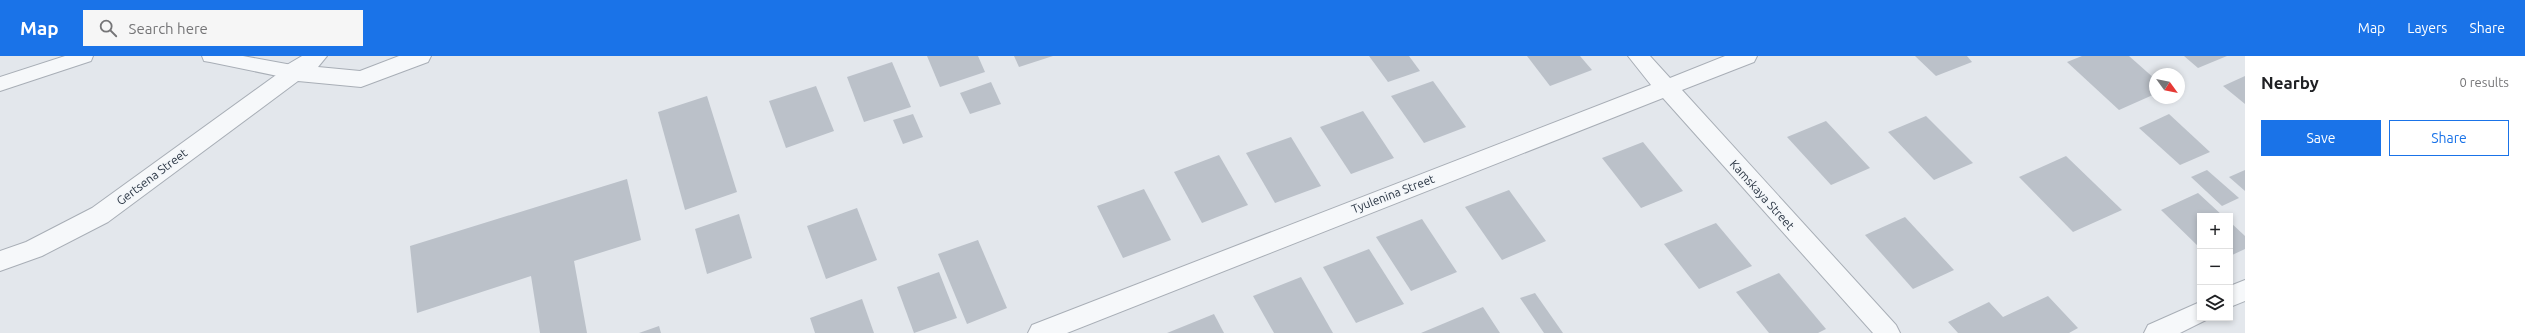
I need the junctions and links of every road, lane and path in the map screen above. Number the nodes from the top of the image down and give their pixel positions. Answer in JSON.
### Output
{"nodes":[{"id":1,"x":85,"y":56,"type":"edge"},
{"id":2,"x":210,"y":56,"type":"edge"},
{"id":3,"x":317,"y":56,"type":"edge"},
{"id":4,"x":421,"y":56,"type":"edge"},
{"id":5,"x":1638,"y":56,"type":"edge"},
{"id":6,"x":1747,"y":56,"type":"edge"},
{"id":7,"x":292,"y":72,"type":"junction"},
{"id":8,"x":0,"y":84,"type":"edge"},
{"id":9,"x":1666,"y":88,"type":"junction"},
{"id":10,"x":0,"y":261,"type":"edge"},
{"id":11,"x":2245,"y":290,"type":"edge"},
{"id":12,"x":2233,"y":296,"type":"edge"},
{"id":13,"x":2197,"y":313,"type":"edge"},
{"id":14,"x":1040,"y":333,"type":"edge"},
{"id":15,"x":1888,"y":333,"type":"edge"},
{"id":16,"x":2156,"y":333,"type":"edge"}],
"edges":[{"from":1,"to":8,"type":"lane"},
{"from":2,"to":7,"type":"lane"},
{"from":3,"to":7,"type":"street","name":"Gertsena Street"},
{"from":4,"to":7,"type":"street"},
{"from":5,"to":9,"type":"street","name":"Kamskaya Street"},
{"from":6,"to":9,"type":"street","name":"Tyulenina Street"},
{"from":7,"to":10,"type":"street","name":"Gertsena Street"},
{"from":9,"to":14,"type":"street","name":"Tyulenina Street"},
{"from":9,"to":15,"type":"street","name":"Kamskaya Street"},
{"from":11,"to":12,"type":"street"},
{"from":13,"to":16,"type":"street"}]}
